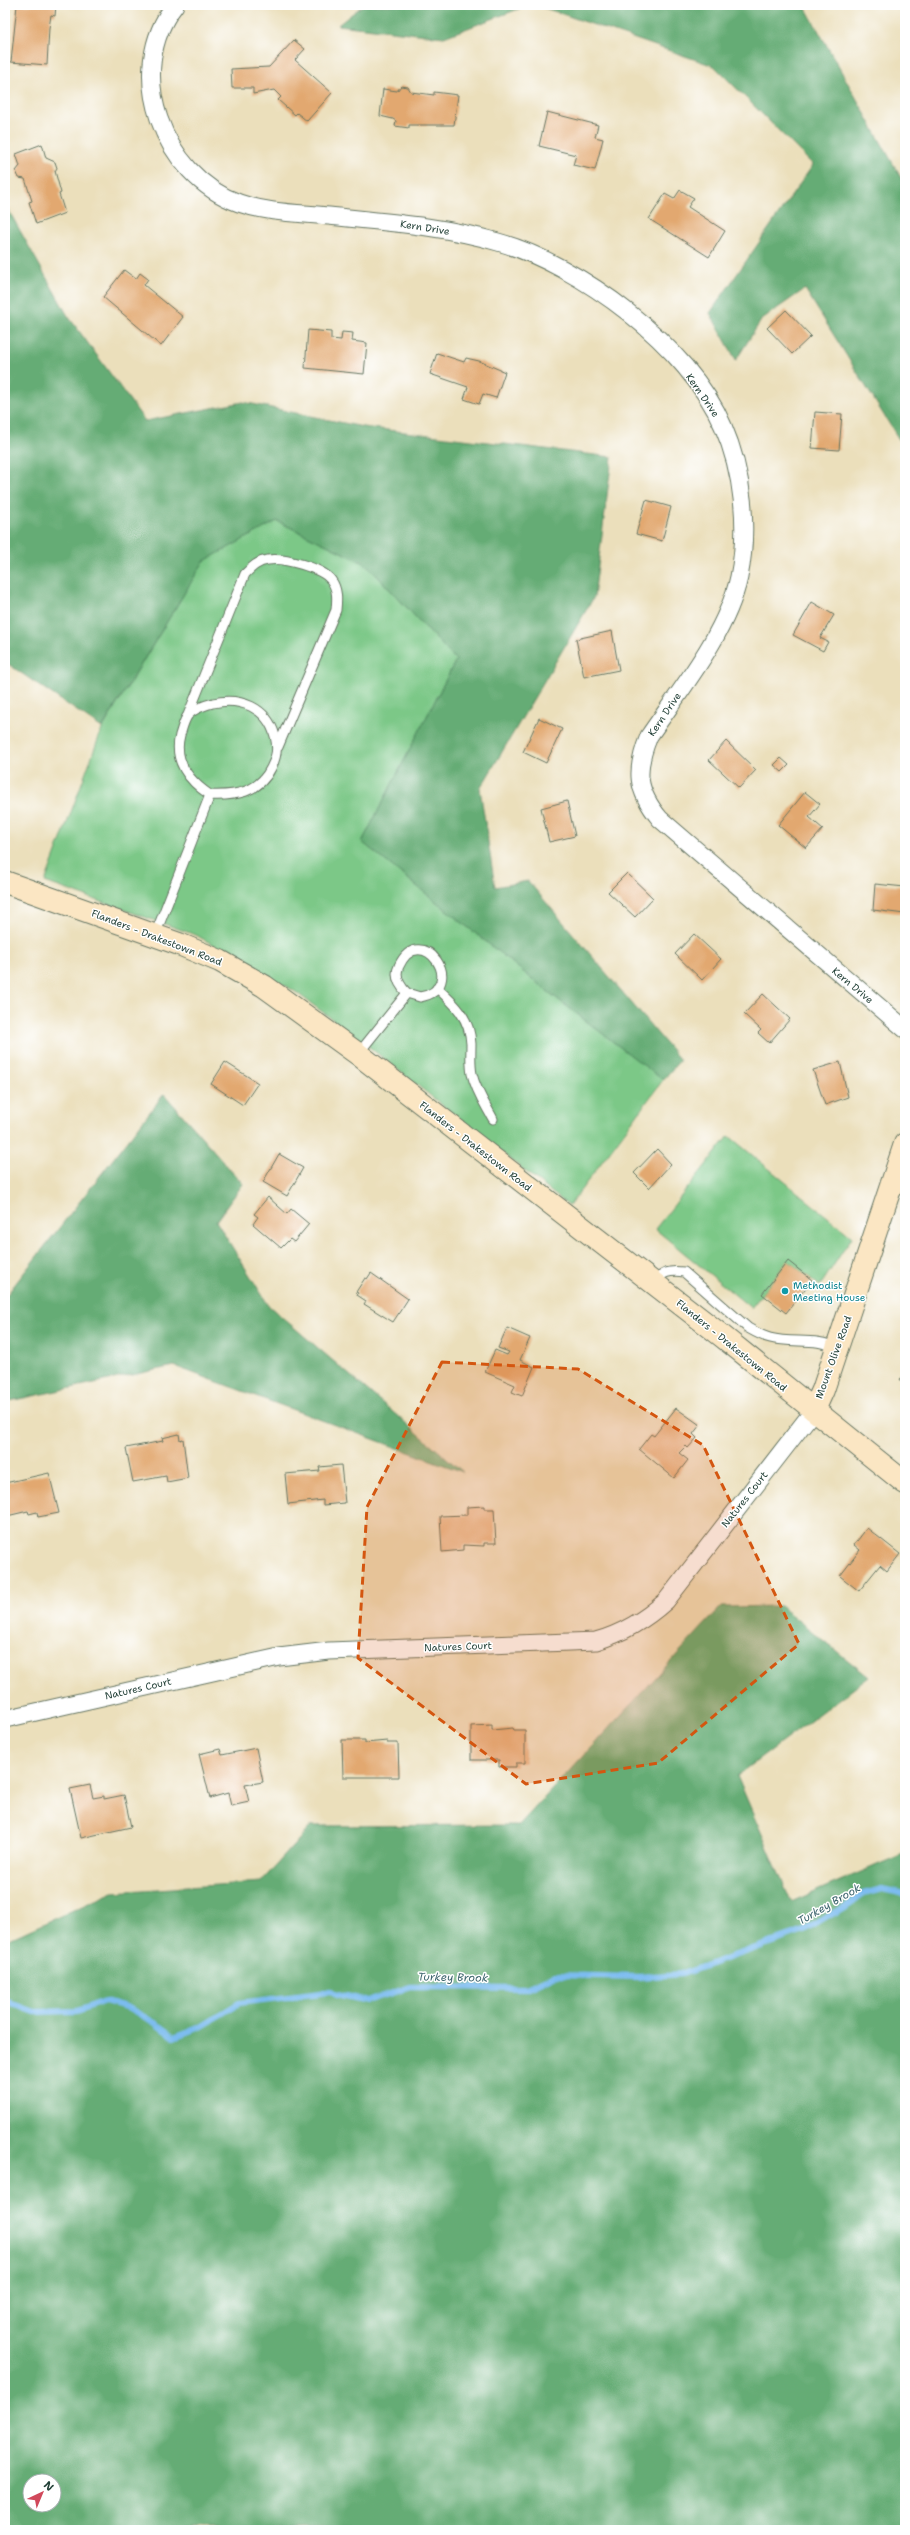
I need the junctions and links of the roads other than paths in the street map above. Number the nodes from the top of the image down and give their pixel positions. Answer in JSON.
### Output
{"nodes":[{"id":1,"x":175,"y":5,"type":"edge"},
{"id":2,"x":188,"y":715,"type":"junction"},
{"id":3,"x":278,"y":747,"type":"junction"},
{"id":4,"x":210,"y":795,"type":"junction"},
{"id":5,"x":5,"y":882,"type":"edge"},
{"id":6,"x":155,"y":935,"type":"junction"},
{"id":7,"x":437,"y":988,"type":"junction"},
{"id":8,"x":407,"y":993,"type":"junction"},
{"id":9,"x":905,"y":1029,"type":"edge"},
{"id":10,"x":358,"y":1054,"type":"junction"},
{"id":11,"x":493,"y":1119,"type":"dead end"},
{"id":12,"x":905,"y":1144,"type":"edge"},
{"id":13,"x":653,"y":1283,"type":"junction"},
{"id":14,"x":837,"y":1348,"type":"junction"},
{"id":15,"x":814,"y":1410,"type":"junction"},
{"id":16,"x":905,"y":1483,"type":"edge"},
{"id":17,"x":5,"y":1719,"type":"edge"}],
"edges":[{"from":1,"to":9,"type":"street","name":"Kern Drive"},
{"from":2,"to":3,"type":"lane"},
{"from":2,"to":3,"type":"lane"},
{"from":2,"to":4,"type":"lane"},
{"from":3,"to":4,"type":"lane"},
{"from":4,"to":6,"type":"lane"},
{"from":5,"to":6,"type":"street","name":"Flanders - Drakestown Road"},
{"from":6,"to":10,"type":"street","name":"Flanders - Drakestown Road"},
{"from":7,"to":8,"type":"lane"},
{"from":7,"to":8,"type":"lane"},
{"from":7,"to":11,"type":"lane"},
{"from":8,"to":10,"type":"lane"},
{"from":10,"to":13,"type":"street","name":"Flanders - Drakestown Road"},
{"from":12,"to":14,"type":"street","name":"Mount Olive Road"},
{"from":13,"to":14,"type":"lane"},
{"from":13,"to":15,"type":"street","name":"Flanders - Drakestown Road"},
{"from":14,"to":15,"type":"street","name":"Mount Olive Road"},
{"from":15,"to":16,"type":"street","name":"Flanders - Drakestown Road"},
{"from":15,"to":17,"type":"street","name":"Natures Court"}]}
